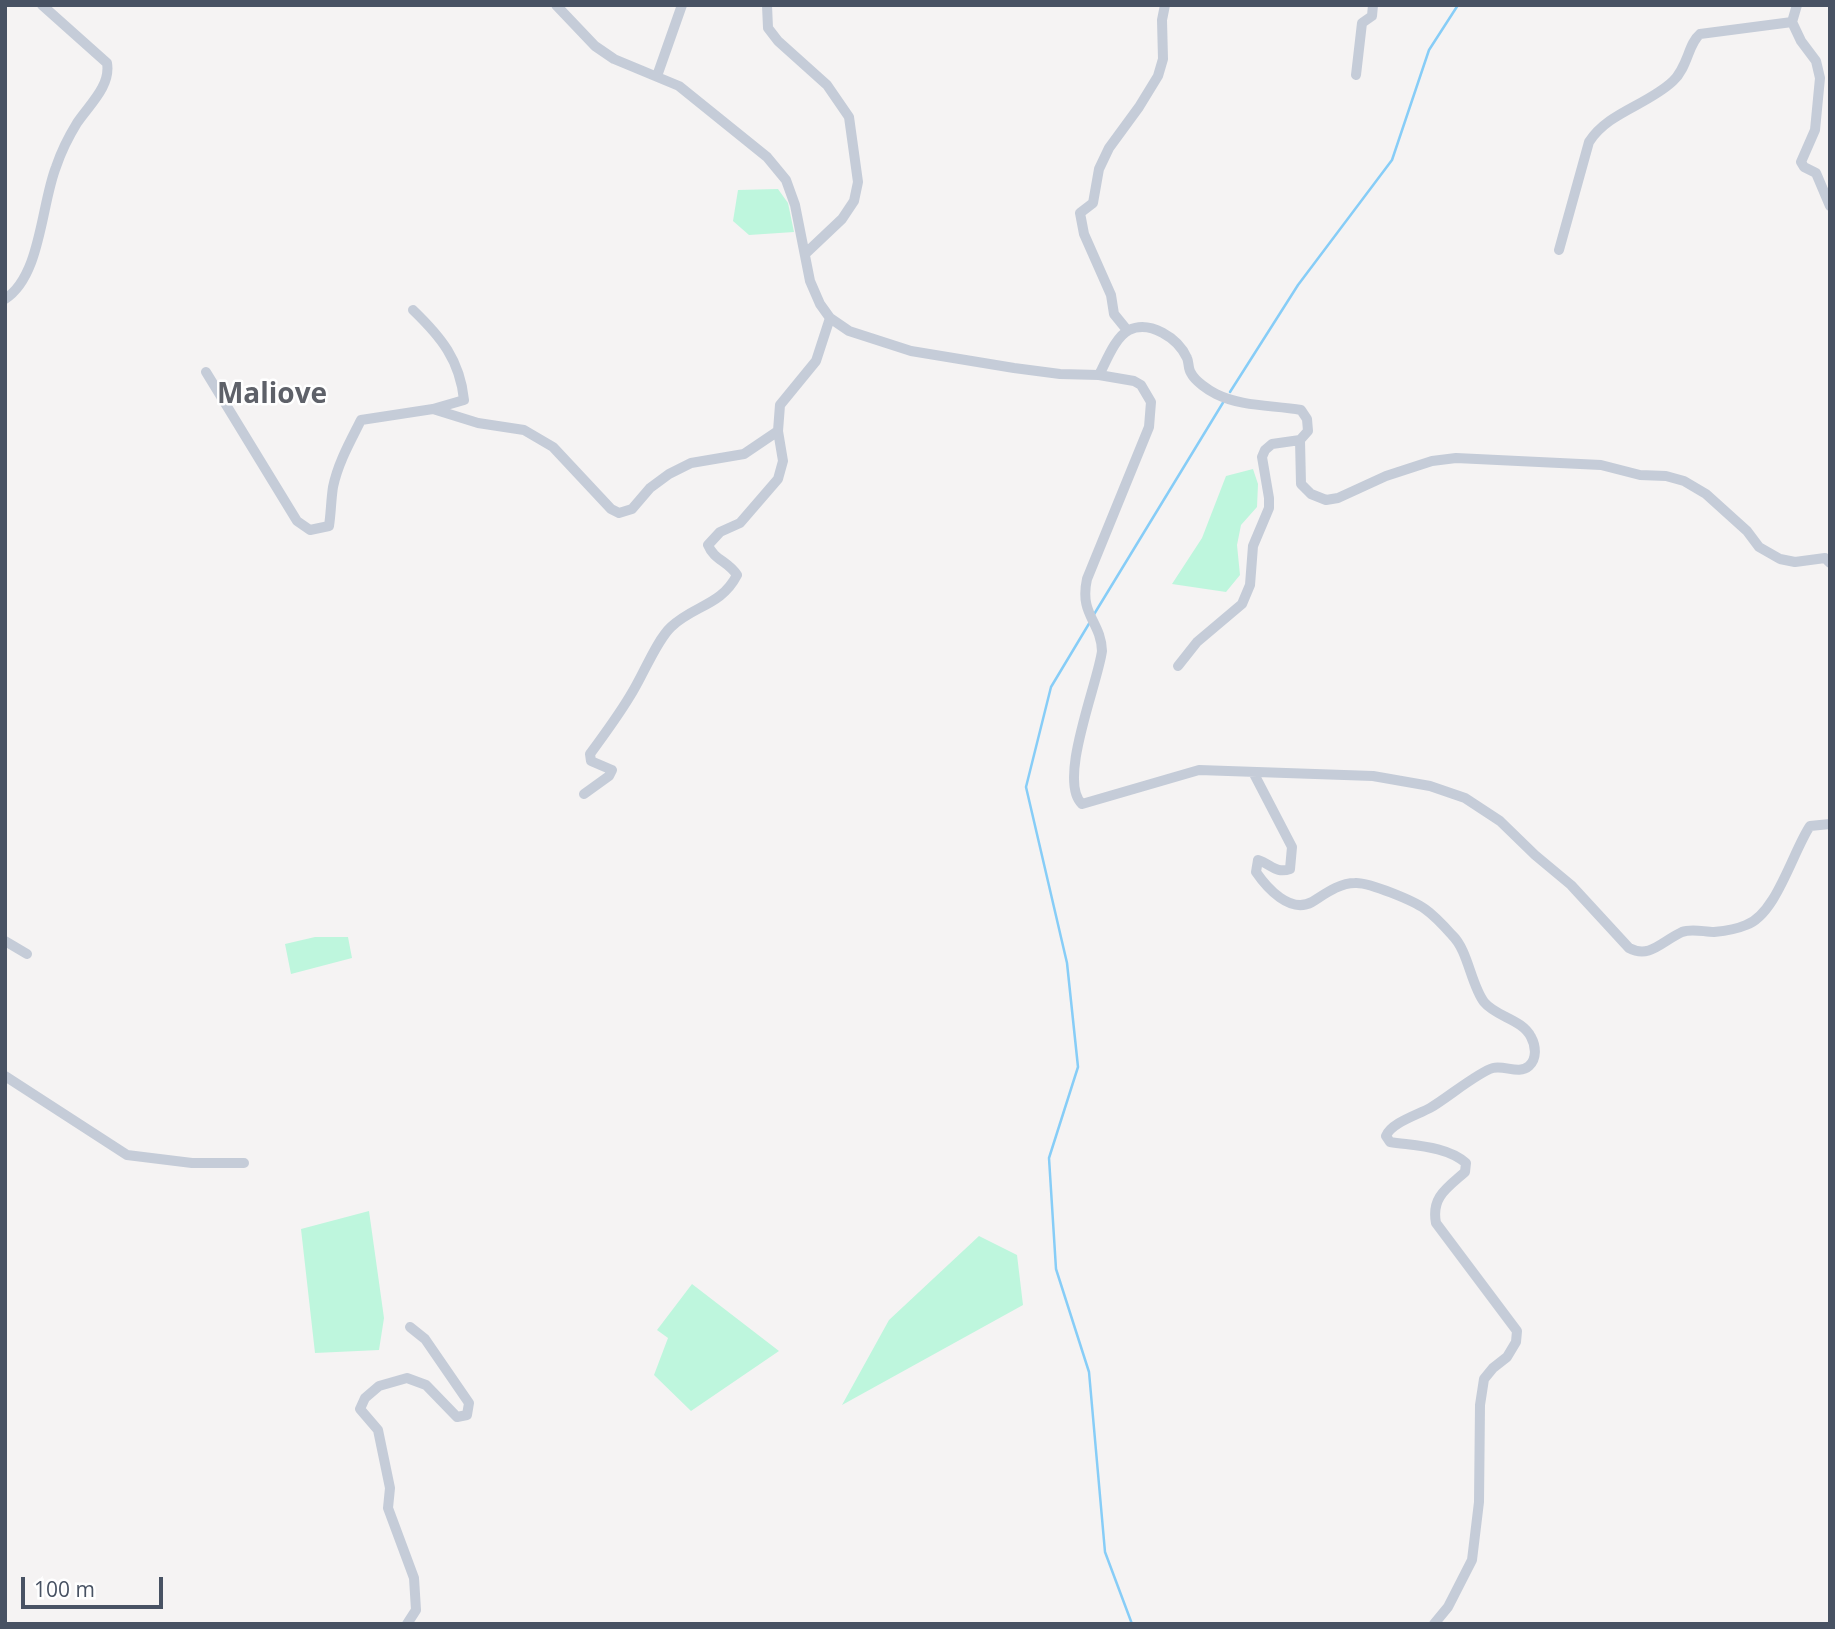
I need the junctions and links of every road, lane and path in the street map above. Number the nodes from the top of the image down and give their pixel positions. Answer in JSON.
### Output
{"nodes":[{"id":1,"x":42,"y":5,"type":"edge"},
{"id":2,"x":556,"y":5,"type":"edge"},
{"id":3,"x":682,"y":5,"type":"edge"},
{"id":4,"x":767,"y":5,"type":"edge"},
{"id":5,"x":1165,"y":5,"type":"edge"},
{"id":6,"x":1373,"y":5,"type":"edge"},
{"id":7,"x":1797,"y":5,"type":"edge"},
{"id":8,"x":1792,"y":22,"type":"junction"},
{"id":9,"x":1356,"y":75,"type":"dead end"},
{"id":10,"x":657,"y":76,"type":"junction"},
{"id":11,"x":1830,"y":206,"type":"edge"},
{"id":12,"x":1559,"y":250,"type":"dead end"},
{"id":13,"x":805,"y":254,"type":"junction"},
{"id":14,"x":5,"y":299,"type":"edge"},
{"id":15,"x":413,"y":310,"type":"dead end"},
{"id":16,"x":830,"y":318,"type":"junction"},
{"id":17,"x":1127,"y":330,"type":"junction"},
{"id":18,"x":206,"y":372,"type":"dead end"},
{"id":19,"x":1099,"y":375,"type":"junction"},
{"id":20,"x":433,"y":409,"type":"junction"},
{"id":21,"x":778,"y":431,"type":"junction"},
{"id":22,"x":1300,"y":440,"type":"junction"},
{"id":23,"x":1830,"y":562,"type":"edge"},
{"id":24,"x":1178,"y":666,"type":"dead end"},
{"id":25,"x":1253,"y":772,"type":"junction"},
{"id":26,"x":584,"y":794,"type":"dead end"},
{"id":27,"x":1830,"y":824,"type":"edge"},
{"id":28,"x":5,"y":941,"type":"edge"},
{"id":29,"x":27,"y":954,"type":"dead end"},
{"id":30,"x":5,"y":1076,"type":"edge"},
{"id":31,"x":244,"y":1163,"type":"dead end"},
{"id":32,"x":410,"y":1327,"type":"dead end"},
{"id":33,"x":407,"y":1624,"type":"edge"},
{"id":34,"x":1434,"y":1624,"type":"edge"}],
"edges":[{"from":1,"to":14,"type":"street"},
{"from":2,"to":10,"type":"street"},
{"from":3,"to":10,"type":"street"},
{"from":4,"to":13,"type":"street"},
{"from":5,"to":17,"type":"street"},
{"from":6,"to":9,"type":"street"},
{"from":7,"to":8,"type":"street"},
{"from":8,"to":11,"type":"street"},
{"from":8,"to":12,"type":"street"},
{"from":10,"to":13,"type":"street"},
{"from":13,"to":16,"type":"street"},
{"from":15,"to":20,"type":"street"},
{"from":16,"to":19,"type":"street"},
{"from":16,"to":21,"type":"street"},
{"from":17,"to":19,"type":"street"},
{"from":17,"to":22,"type":"street"},
{"from":18,"to":20,"type":"street"},
{"from":19,"to":25,"type":"street"},
{"from":20,"to":21,"type":"street"},
{"from":21,"to":26,"type":"street"},
{"from":22,"to":23,"type":"street"},
{"from":22,"to":24,"type":"street"},
{"from":25,"to":27,"type":"street"},
{"from":25,"to":34,"type":"street"},
{"from":28,"to":29,"type":"street"},
{"from":30,"to":31,"type":"street"},
{"from":32,"to":33,"type":"street"}]}
